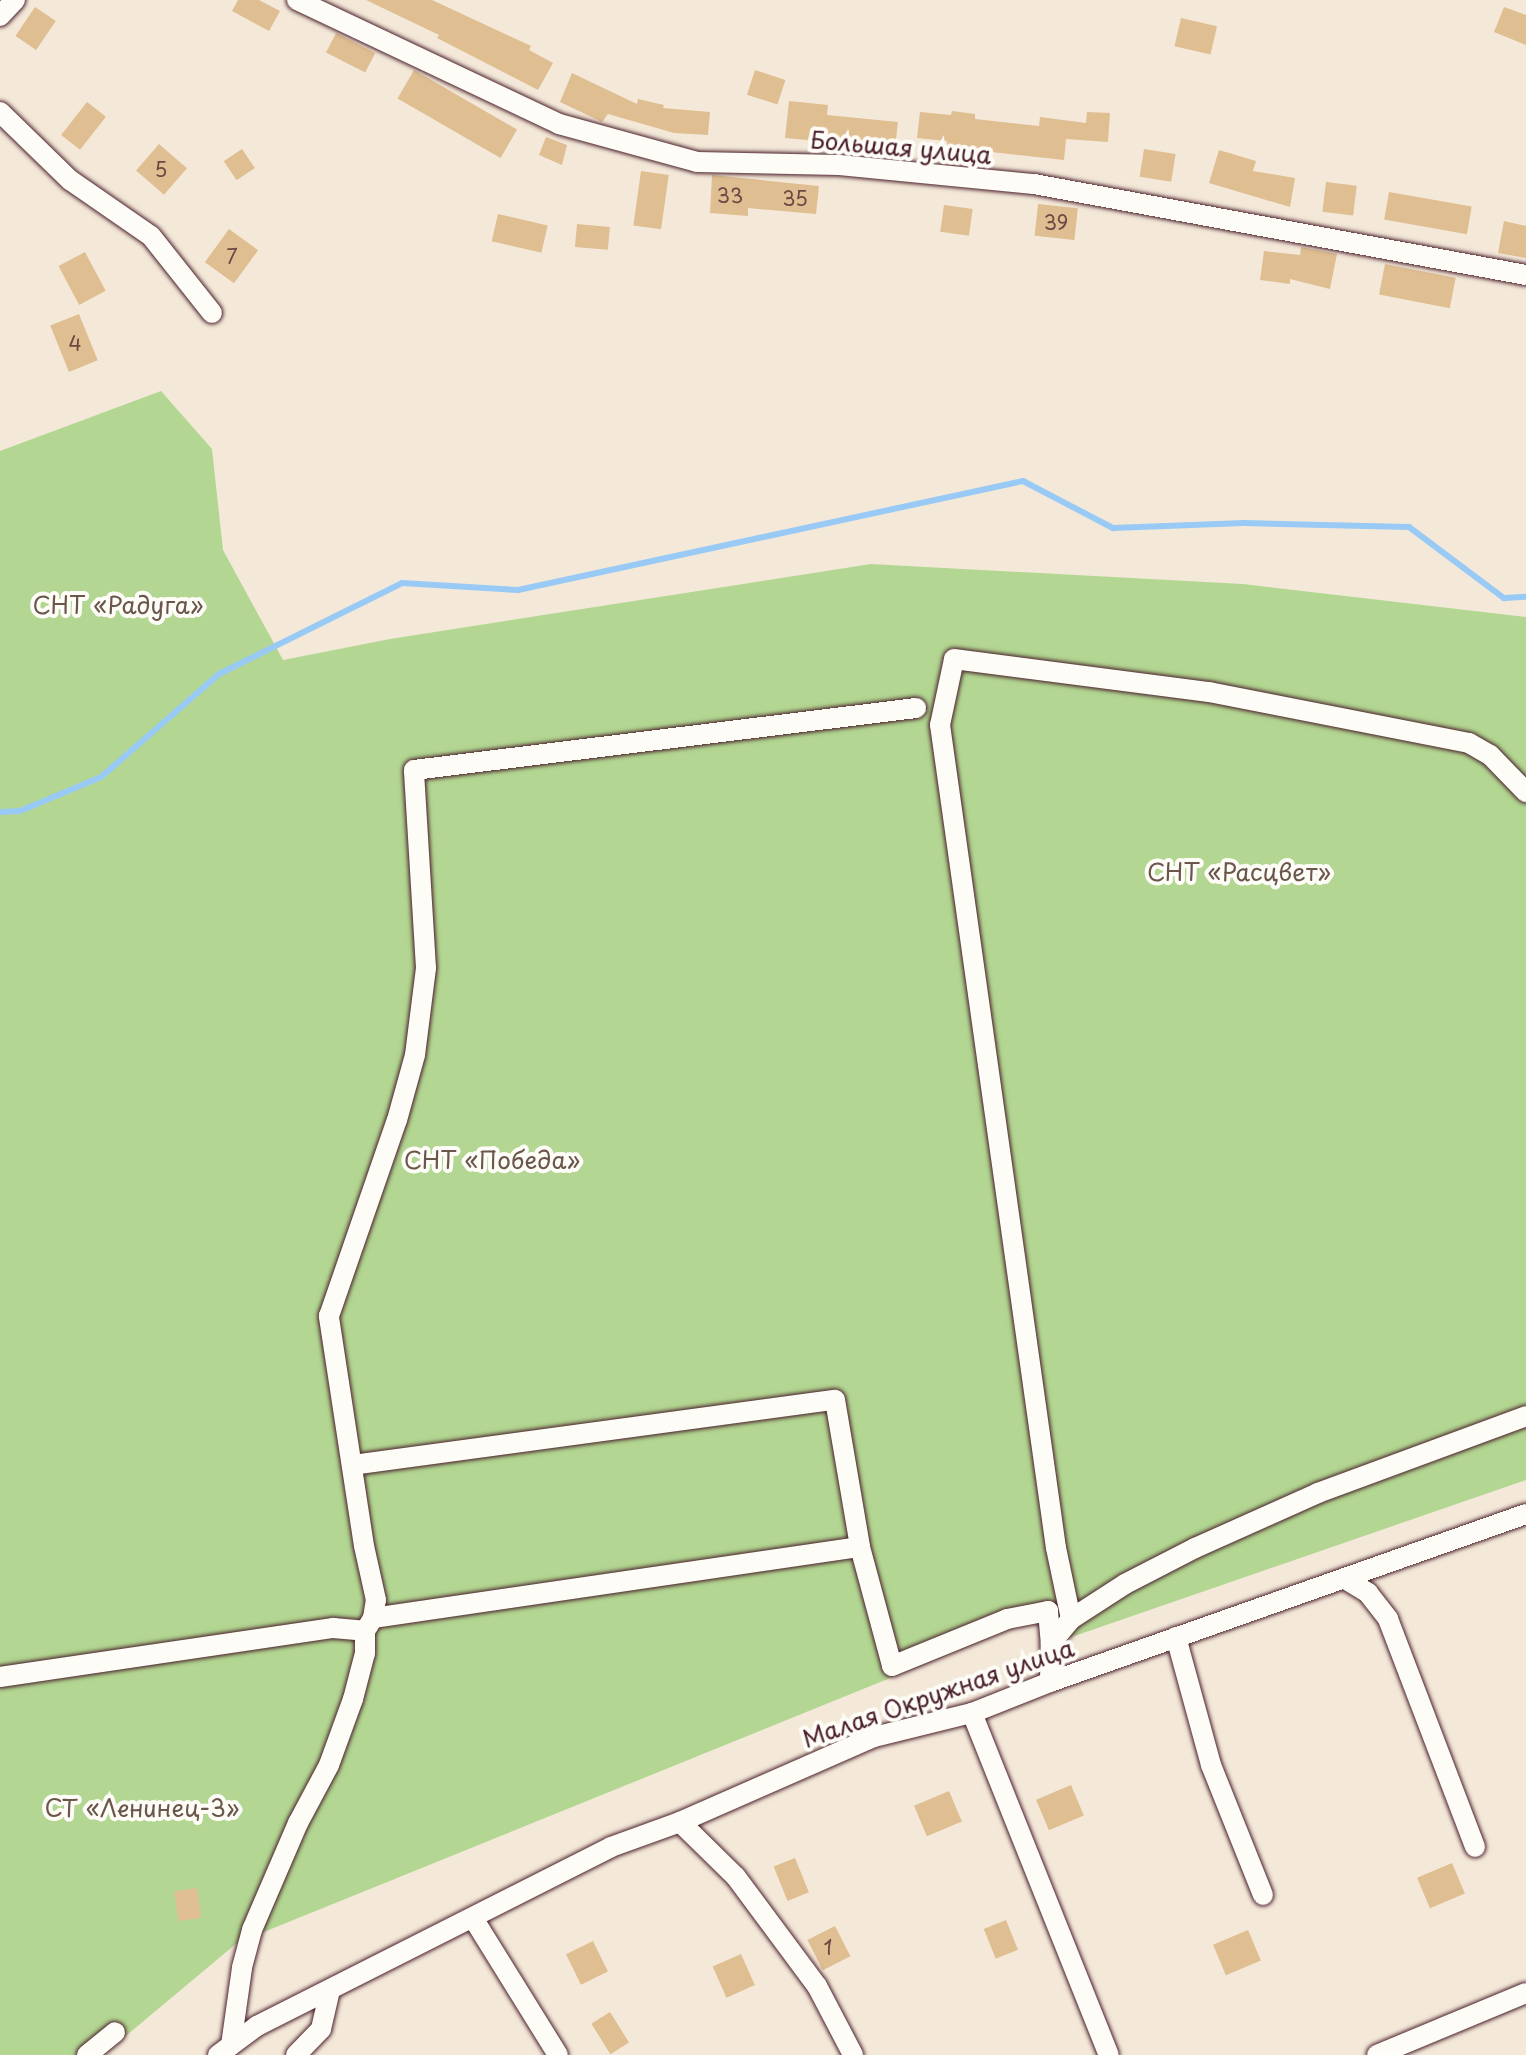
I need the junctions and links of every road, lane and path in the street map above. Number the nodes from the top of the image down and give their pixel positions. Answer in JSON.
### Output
{"nodes":[{"id":1,"x":297,"y":0,"type":"edge"},
{"id":2,"x":0,"y":112,"type":"edge"},
{"id":3,"x":1526,"y":275,"type":"edge"},
{"id":4,"x":212,"y":313,"type":"dead end"},
{"id":5,"x":916,"y":708,"type":"dead end"},
{"id":6,"x":1526,"y":792,"type":"edge"},
{"id":7,"x":1526,"y":1416,"type":"edge"},
{"id":8,"x":352,"y":1465,"type":"junction"},
{"id":9,"x":1526,"y":1514,"type":"edge"},
{"id":10,"x":860,"y":1547,"type":"junction"},
{"id":11,"x":1345,"y":1579,"type":"junction"},
{"id":12,"x":1071,"y":1619,"type":"junction"},
{"id":13,"x":369,"y":1624,"type":"junction"},
{"id":14,"x":1176,"y":1637,"type":"junction"},
{"id":15,"x":1051,"y":1643,"type":"junction"},
{"id":16,"x":0,"y":1677,"type":"edge"},
{"id":17,"x":1050,"y":1682,"type":"junction"},
{"id":18,"x":972,"y":1713,"type":"junction"},
{"id":19,"x":680,"y":1822,"type":"junction"},
{"id":20,"x":1475,"y":1847,"type":"dead end"},
{"id":21,"x":1263,"y":1895,"type":"dead end"},
{"id":22,"x":473,"y":1918,"type":"junction"},
{"id":23,"x":330,"y":1990,"type":"junction"},
{"id":24,"x":1526,"y":1993,"type":"edge"},
{"id":25,"x":115,"y":2032,"type":"dead end"},
{"id":26,"x":225,"y":2050,"type":"edge"},
{"id":27,"x":87,"y":2055,"type":"edge"},
{"id":28,"x":296,"y":2055,"type":"edge"},
{"id":29,"x":558,"y":2055,"type":"edge"},
{"id":30,"x":853,"y":2055,"type":"edge"},
{"id":31,"x":1109,"y":2055,"type":"edge"},
{"id":32,"x":1377,"y":2055,"type":"edge"}],
"edges":[{"from":1,"to":3,"type":"street","name":"Большая улица"},
{"from":2,"to":4,"type":"street"},
{"from":5,"to":8,"type":"street"},
{"from":6,"to":12,"type":"street"},
{"from":7,"to":12,"type":"street"},
{"from":8,"to":10,"type":"street"},
{"from":8,"to":13,"type":"street"},
{"from":9,"to":11,"type":"street","name":"Малая Окружная улица"},
{"from":10,"to":13,"type":"street"},
{"from":10,"to":15,"type":"street"},
{"from":11,"to":14,"type":"street","name":"Малая Окружная улица"},
{"from":11,"to":20,"type":"street"},
{"from":12,"to":15,"type":"street"},
{"from":13,"to":16,"type":"street"},
{"from":13,"to":26,"type":"street"},
{"from":14,"to":17,"type":"street","name":"Малая Окружная улица"},
{"from":14,"to":21,"type":"street"},
{"from":15,"to":17,"type":"street"},
{"from":17,"to":18,"type":"street","name":"Малая Окружная улица"},
{"from":18,"to":19,"type":"street","name":"Малая Окружная улица"},
{"from":18,"to":31,"type":"street"},
{"from":19,"to":22,"type":"street","name":"Малая Окружная улица"},
{"from":19,"to":30,"type":"street"},
{"from":22,"to":23,"type":"street","name":"Малая Окружная улица"},
{"from":22,"to":29,"type":"street"},
{"from":23,"to":26,"type":"street","name":"Малая Окружная улица"},
{"from":23,"to":28,"type":"street"},
{"from":24,"to":32,"type":"street"},
{"from":25,"to":27,"type":"street"}]}
